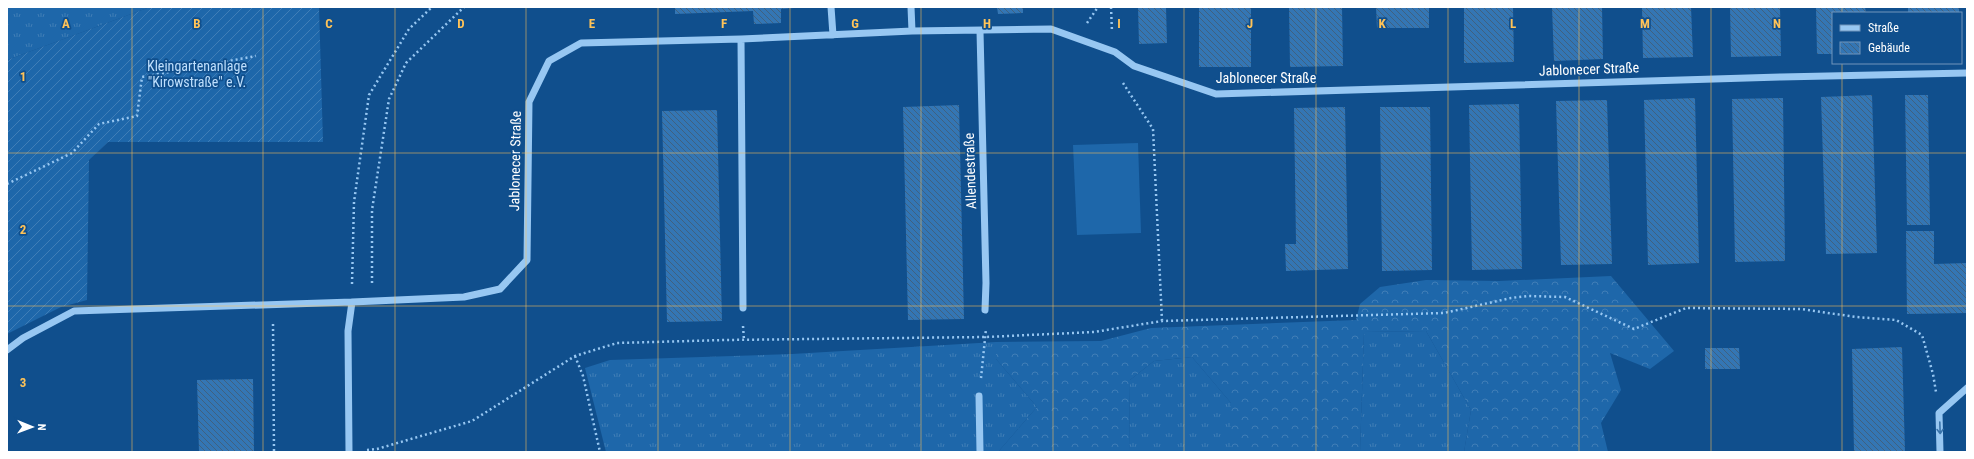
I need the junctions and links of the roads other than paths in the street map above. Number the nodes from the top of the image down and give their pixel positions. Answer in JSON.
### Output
{"nodes":[{"id":1,"x":831,"y":7,"type":"edge"},
{"id":2,"x":911,"y":7,"type":"edge"},
{"id":3,"x":912,"y":31,"type":"junction"},
{"id":4,"x":980,"y":31,"type":"junction"},
{"id":5,"x":833,"y":35,"type":"junction"},
{"id":6,"x":741,"y":39,"type":"junction"},
{"id":7,"x":1967,"y":73,"type":"edge"},
{"id":8,"x":352,"y":302,"type":"junction"},
{"id":9,"x":743,"y":308,"type":"dead end"},
{"id":10,"x":985,"y":310,"type":"dead end"},
{"id":11,"x":7,"y":350,"type":"edge"},
{"id":12,"x":1967,"y":388,"type":"edge"},
{"id":13,"x":979,"y":396,"type":"road end"},
{"id":14,"x":349,"y":452,"type":"edge"},
{"id":15,"x":980,"y":452,"type":"edge"},
{"id":16,"x":1940,"y":452,"type":"edge"}],
"edges":[{"from":1,"to":5,"type":"street"},
{"from":2,"to":3,"type":"street"},
{"from":3,"to":4,"type":"street","name":"Jablonecer Straße"},
{"from":3,"to":5,"type":"street","name":"Jablonecer Straße"},
{"from":4,"to":7,"type":"street","name":"Jablonecer Straße"},
{"from":4,"to":10,"type":"street","name":"Allendestraße"},
{"from":5,"to":6,"type":"street","name":"Jablonecer Straße"},
{"from":6,"to":8,"type":"street","name":"Jablonecer Straße"},
{"from":6,"to":9,"type":"street"},
{"from":8,"to":11,"type":"street","name":"Jablonecer Straße"},
{"from":8,"to":14,"type":"street"},
{"from":12,"to":16,"type":"street","one_way":true},
{"from":13,"to":15,"type":"street"}]}
